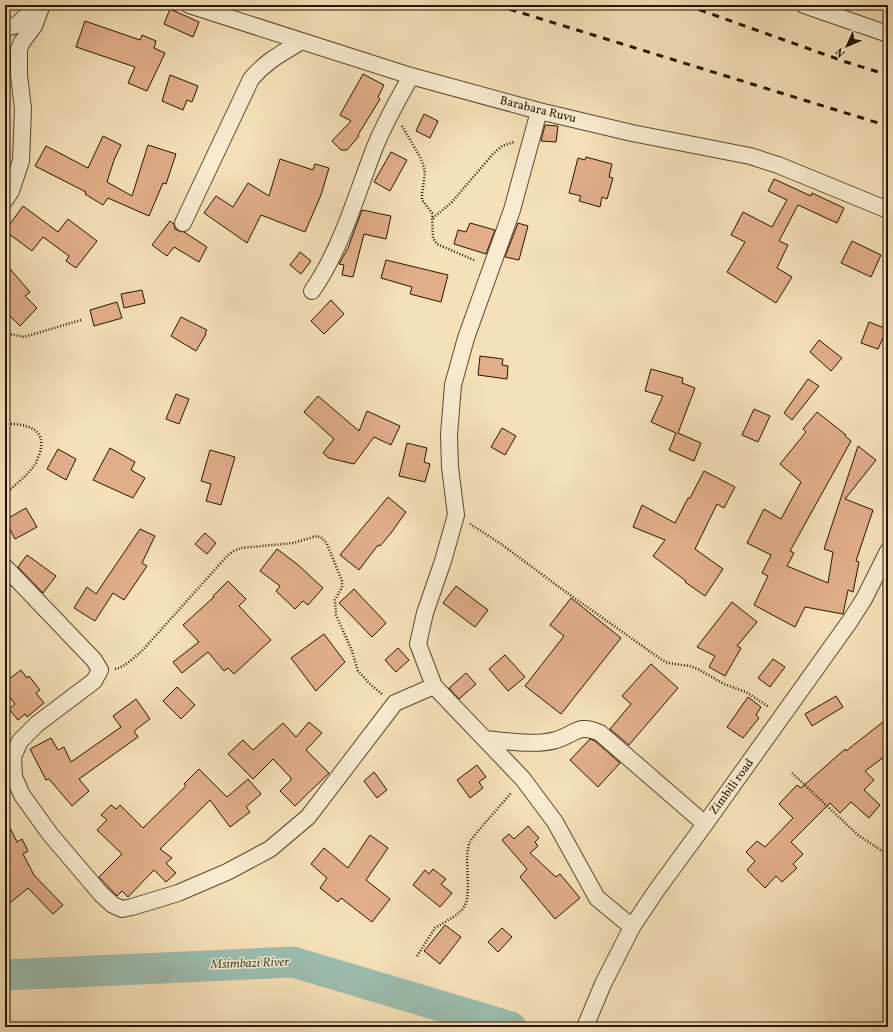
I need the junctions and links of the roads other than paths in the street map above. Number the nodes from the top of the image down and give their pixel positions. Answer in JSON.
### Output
{"nodes":[{"id":1,"x":37,"y":5,"type":"edge"},
{"id":2,"x":42,"y":5,"type":"edge"},
{"id":3,"x":189,"y":5,"type":"edge"},
{"id":4,"x":804,"y":5,"type":"edge"},
{"id":5,"x":5,"y":28,"type":"edge"},
{"id":6,"x":888,"y":34,"type":"edge"},
{"id":7,"x":302,"y":41,"type":"junction"},
{"id":8,"x":411,"y":76,"type":"junction"},
{"id":9,"x":539,"y":111,"type":"junction"},
{"id":10,"x":5,"y":200,"type":"edge"},
{"id":11,"x":888,"y":210,"type":"edge"},
{"id":12,"x":183,"y":223,"type":"dead end"},
{"id":13,"x":312,"y":291,"type":"dead end"},
{"id":14,"x":888,"y":551,"type":"edge"},
{"id":15,"x":5,"y":567,"type":"edge"},
{"id":16,"x":434,"y":686,"type":"junction"},
{"id":17,"x":485,"y":739,"type":"junction"},
{"id":18,"x":705,"y":824,"type":"junction"},
{"id":19,"x":632,"y":927,"type":"junction"},
{"id":20,"x":585,"y":1025,"type":"edge"}],
"edges":[{"from":1,"to":5,"type":"street"},
{"from":2,"to":10,"type":"street"},
{"from":3,"to":7,"type":"street","name":"Barabara Ruvu"},
{"from":4,"to":6,"type":"street"},
{"from":7,"to":8,"type":"street","name":"Barabara Ruvu"},
{"from":7,"to":12,"type":"street"},
{"from":8,"to":9,"type":"street","name":"Barabara Ruvu"},
{"from":8,"to":13,"type":"street"},
{"from":9,"to":11,"type":"street","name":"Barabara Ruvu"},
{"from":9,"to":16,"type":"street"},
{"from":14,"to":18,"type":"street","name":"Zimbili road"},
{"from":15,"to":16,"type":"street"},
{"from":16,"to":17,"type":"street"},
{"from":17,"to":18,"type":"street"},
{"from":17,"to":19,"type":"street"},
{"from":18,"to":19,"type":"street","name":"Zimbili road"},
{"from":19,"to":20,"type":"street","name":"Zimbili road"}]}
